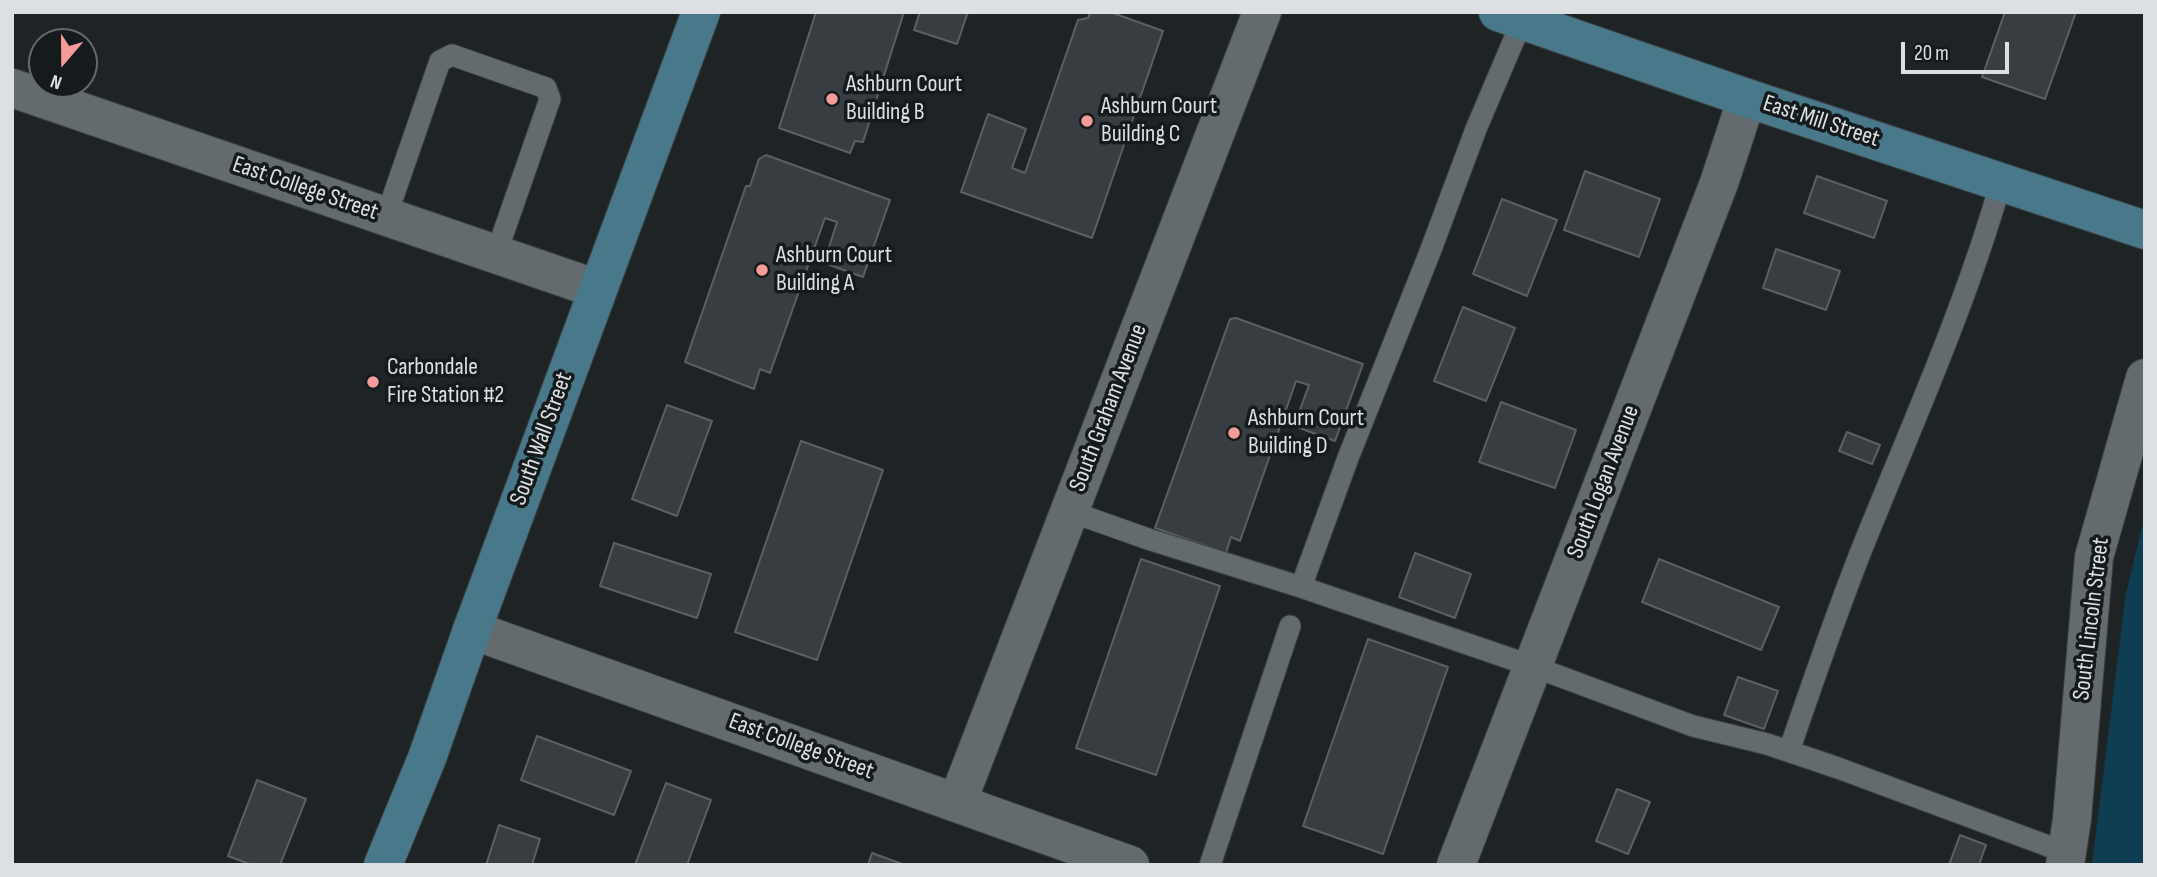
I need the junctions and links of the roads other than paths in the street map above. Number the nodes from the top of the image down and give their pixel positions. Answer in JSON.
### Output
{"nodes":[{"id":1,"x":701,"y":12,"type":"edge"},
{"id":2,"x":1262,"y":12,"type":"edge"},
{"id":3,"x":1533,"y":19,"type":"edge"},
{"id":4,"x":12,"y":88,"type":"edge"},
{"id":5,"x":1748,"y":98,"type":"junction"},
{"id":6,"x":2001,"y":182,"type":"junction"},
{"id":7,"x":386,"y":217,"type":"junction"},
{"id":8,"x":2145,"y":230,"type":"edge"},
{"id":9,"x":496,"y":254,"type":"junction"},
{"id":10,"x":597,"y":289,"type":"junction"},
{"id":11,"x":2145,"y":378,"type":"edge"},
{"id":12,"x":1069,"y":511,"type":"junction"},
{"id":13,"x":1301,"y":587,"type":"junction"},
{"id":14,"x":1290,"y":626,"type":"dead end"},
{"id":15,"x":472,"y":630,"type":"junction"},
{"id":16,"x":1532,"y":666,"type":"junction"},
{"id":17,"x":1789,"y":751,"type":"junction"},
{"id":18,"x":957,"y":803,"type":"junction"},
{"id":19,"x":1051,"y":852,"type":"edge"},
{"id":20,"x":2066,"y":859,"type":"edge"},
{"id":21,"x":383,"y":865,"type":"edge"},
{"id":22,"x":1130,"y":865,"type":"edge"},
{"id":23,"x":1210,"y":865,"type":"edge"},
{"id":24,"x":1456,"y":865,"type":"edge"}],
"edges":[{"from":1,"to":10,"type":"main road","name":"South Wall Street"},
{"from":2,"to":12,"type":"street","name":"South Graham Avenue"},
{"from":3,"to":5,"type":"main road","name":"East Mill Street"},
{"from":3,"to":13,"type":"lane"},
{"from":4,"to":7,"type":"street","name":"East College Street"},
{"from":5,"to":6,"type":"main road","name":"East Mill Street"},
{"from":5,"to":16,"type":"street","name":"South Logan Avenue"},
{"from":6,"to":8,"type":"main road","name":"East Mill Street"},
{"from":6,"to":17,"type":"lane"},
{"from":7,"to":9,"type":"street","name":"East College Street"},
{"from":7,"to":9,"type":"lane"},
{"from":9,"to":10,"type":"street","name":"East College Street"},
{"from":10,"to":15,"type":"main road","name":"South Wall Street"},
{"from":11,"to":20,"type":"street","name":"South Lincoln Street"},
{"from":12,"to":13,"type":"lane"},
{"from":12,"to":18,"type":"street","name":"South Graham Avenue"},
{"from":13,"to":16,"type":"lane"},
{"from":14,"to":23,"type":"lane"},
{"from":15,"to":18,"type":"street","name":"East College Street"},
{"from":15,"to":21,"type":"main road","name":"South Wall Street"},
{"from":16,"to":17,"type":"lane"},
{"from":16,"to":24,"type":"street","name":"South Logan Avenue"},
{"from":17,"to":20,"type":"lane"},
{"from":18,"to":19,"type":"street","name":"East College Street"},
{"from":19,"to":22,"type":"street","name":"East College Street"}]}
